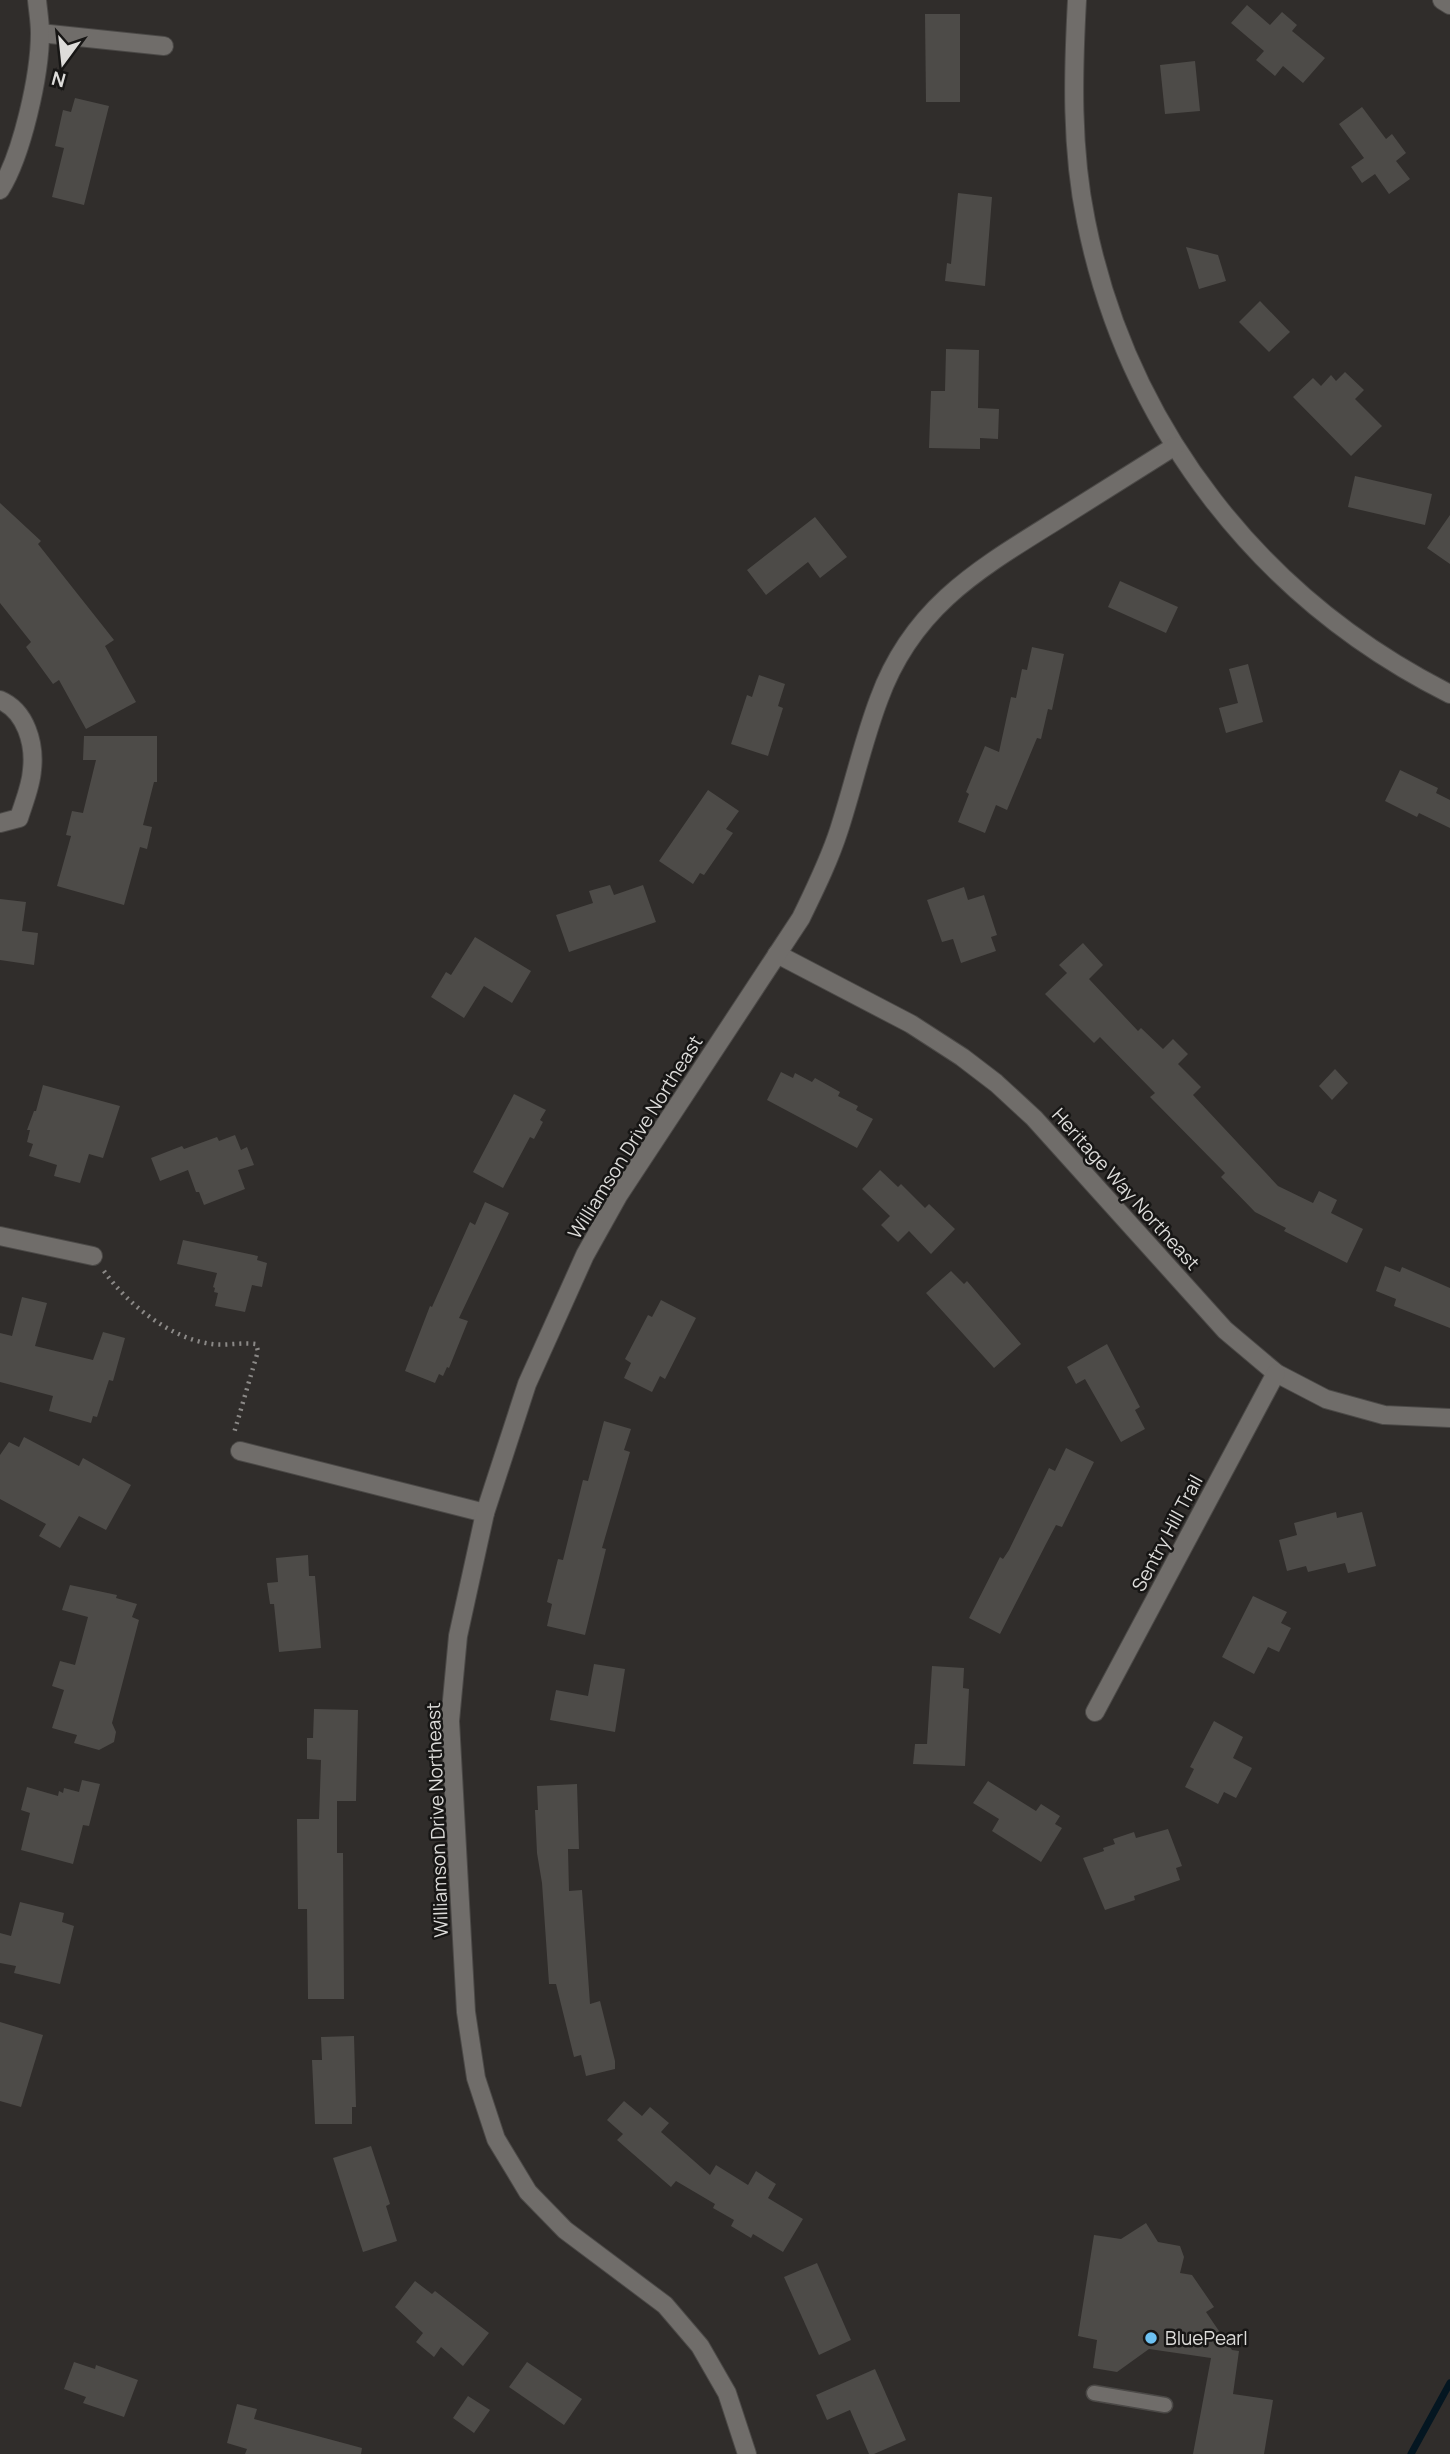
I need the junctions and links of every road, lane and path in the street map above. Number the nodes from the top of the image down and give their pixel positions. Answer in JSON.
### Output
{"nodes":[{"id":1,"x":37,"y":0,"type":"edge"},
{"id":2,"x":1077,"y":0,"type":"edge"},
{"id":3,"x":1442,"y":0,"type":"edge"},
{"id":4,"x":1450,"y":5,"type":"edge"},
{"id":5,"x":40,"y":33,"type":"junction"},
{"id":6,"x":164,"y":46,"type":"dead end"},
{"id":7,"x":0,"y":190,"type":"edge"},
{"id":8,"x":1175,"y":446,"type":"junction"},
{"id":9,"x":1450,"y":694,"type":"edge"},
{"id":10,"x":0,"y":700,"type":"edge"},
{"id":11,"x":0,"y":823,"type":"edge"},
{"id":12,"x":776,"y":954,"type":"junction"},
{"id":13,"x":0,"y":1236,"type":"edge"},
{"id":14,"x":93,"y":1256,"type":"joint"},
{"id":15,"x":1276,"y":1373,"type":"junction"},
{"id":16,"x":1450,"y":1418,"type":"edge"},
{"id":17,"x":240,"y":1451,"type":"joint"},
{"id":18,"x":485,"y":1513,"type":"junction"},
{"id":19,"x":1096,"y":1712,"type":"dead end"},
{"id":20,"x":1094,"y":2393,"type":"dead end"},
{"id":21,"x":1165,"y":2405,"type":"dead end"},
{"id":22,"x":747,"y":2454,"type":"edge"}],
"edges":[{"from":1,"to":5,"type":"street"},
{"from":2,"to":8,"type":"street"},
{"from":3,"to":4,"type":"street"},
{"from":5,"to":6,"type":"street"},
{"from":5,"to":7,"type":"street"},
{"from":8,"to":9,"type":"street"},
{"from":8,"to":12,"type":"street","name":"Williamson Drive Northeast"},
{"from":10,"to":11,"type":"street"},
{"from":12,"to":15,"type":"street","name":"Heritage Way Northeast"},
{"from":12,"to":18,"type":"street","name":"Williamson Drive Northeast"},
{"from":13,"to":14,"type":"street"},
{"from":14,"to":17,"type":"path"},
{"from":15,"to":16,"type":"street","name":"Heritage Way Northeast"},
{"from":15,"to":19,"type":"street","name":"Sentry Hill Trail"},
{"from":17,"to":18,"type":"street"},
{"from":18,"to":22,"type":"street","name":"Williamson Drive Northeast"},
{"from":20,"to":21,"type":"lane"}]}
